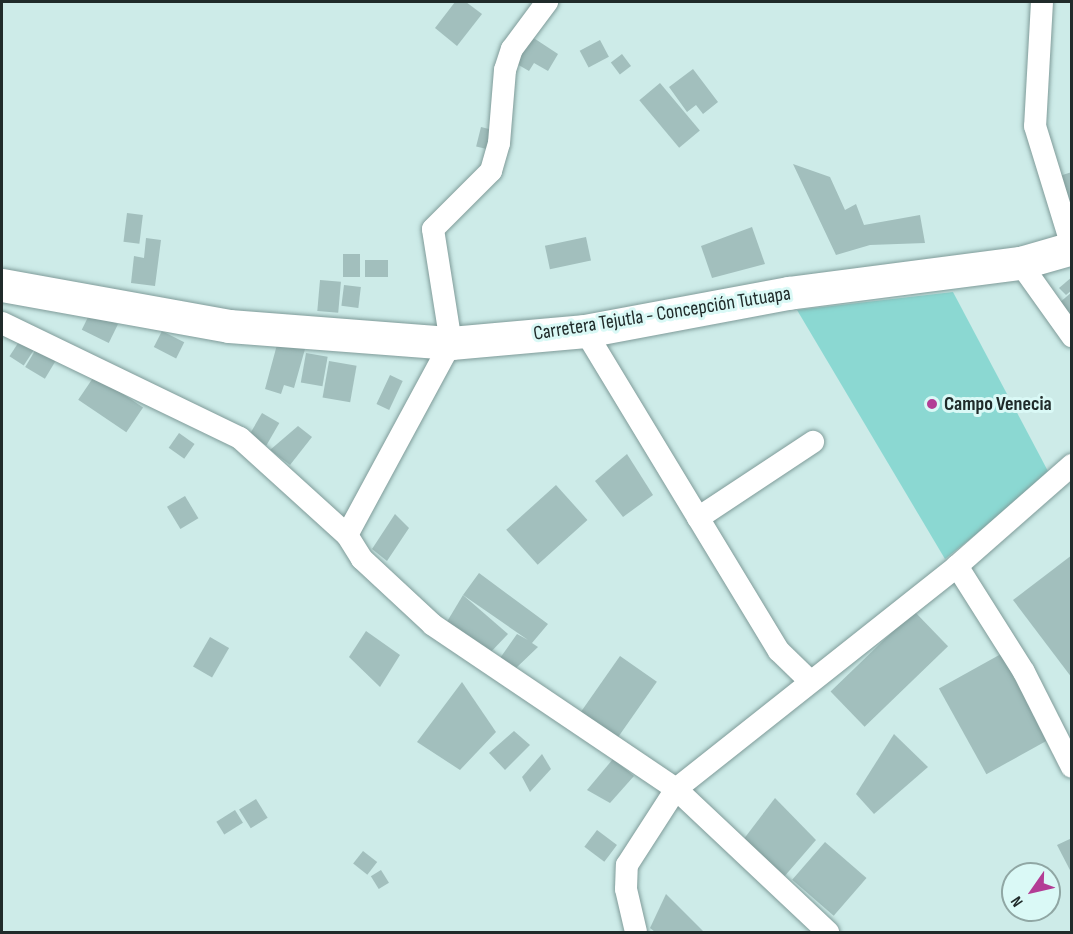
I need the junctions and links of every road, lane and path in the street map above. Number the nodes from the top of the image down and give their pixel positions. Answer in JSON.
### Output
{"nodes":[{"id":1,"x":547,"y":2,"type":"edge"},
{"id":2,"x":1042,"y":2,"type":"edge"},
{"id":3,"x":1071,"y":247,"type":"edge"},
{"id":4,"x":1020,"y":263,"type":"junction"},
{"id":5,"x":2,"y":285,"type":"edge"},
{"id":6,"x":2,"y":322,"type":"edge"},
{"id":7,"x":585,"y":331,"type":"junction"},
{"id":8,"x":1071,"y":336,"type":"edge"},
{"id":9,"x":451,"y":343,"type":"junction"},
{"id":10,"x":813,"y":442,"type":"dead end"},
{"id":11,"x":1071,"y":465,"type":"edge"},
{"id":12,"x":698,"y":518,"type":"junction"},
{"id":13,"x":347,"y":535,"type":"junction"},
{"id":14,"x":957,"y":566,"type":"junction"},
{"id":15,"x":810,"y":681,"type":"junction"},
{"id":16,"x":1071,"y":767,"type":"edge"},
{"id":17,"x":676,"y":789,"type":"junction"},
{"id":18,"x":636,"y":933,"type":"edge"},
{"id":19,"x":828,"y":933,"type":"edge"}],
"edges":[{"from":1,"to":9,"type":"street"},
{"from":2,"to":3,"type":"street"},
{"from":3,"to":4,"type":"street","name":"Carretera Tejutla - Concepción Tutuapa"},
{"from":4,"to":7,"type":"street","name":"Carretera Tejutla - Concepción Tutuapa"},
{"from":4,"to":8,"type":"street"},
{"from":5,"to":9,"type":"street","name":"Carretera Tejutla - Concepción Tutuapa"},
{"from":6,"to":13,"type":"street"},
{"from":7,"to":9,"type":"street","name":"Carretera Tejutla - Concepción Tutuapa"},
{"from":7,"to":12,"type":"street"},
{"from":9,"to":13,"type":"street"},
{"from":10,"to":12,"type":"street"},
{"from":11,"to":14,"type":"street"},
{"from":12,"to":15,"type":"street"},
{"from":13,"to":17,"type":"street"},
{"from":14,"to":15,"type":"street"},
{"from":14,"to":16,"type":"street"},
{"from":15,"to":17,"type":"street"},
{"from":17,"to":18,"type":"street"},
{"from":17,"to":19,"type":"street"}]}
